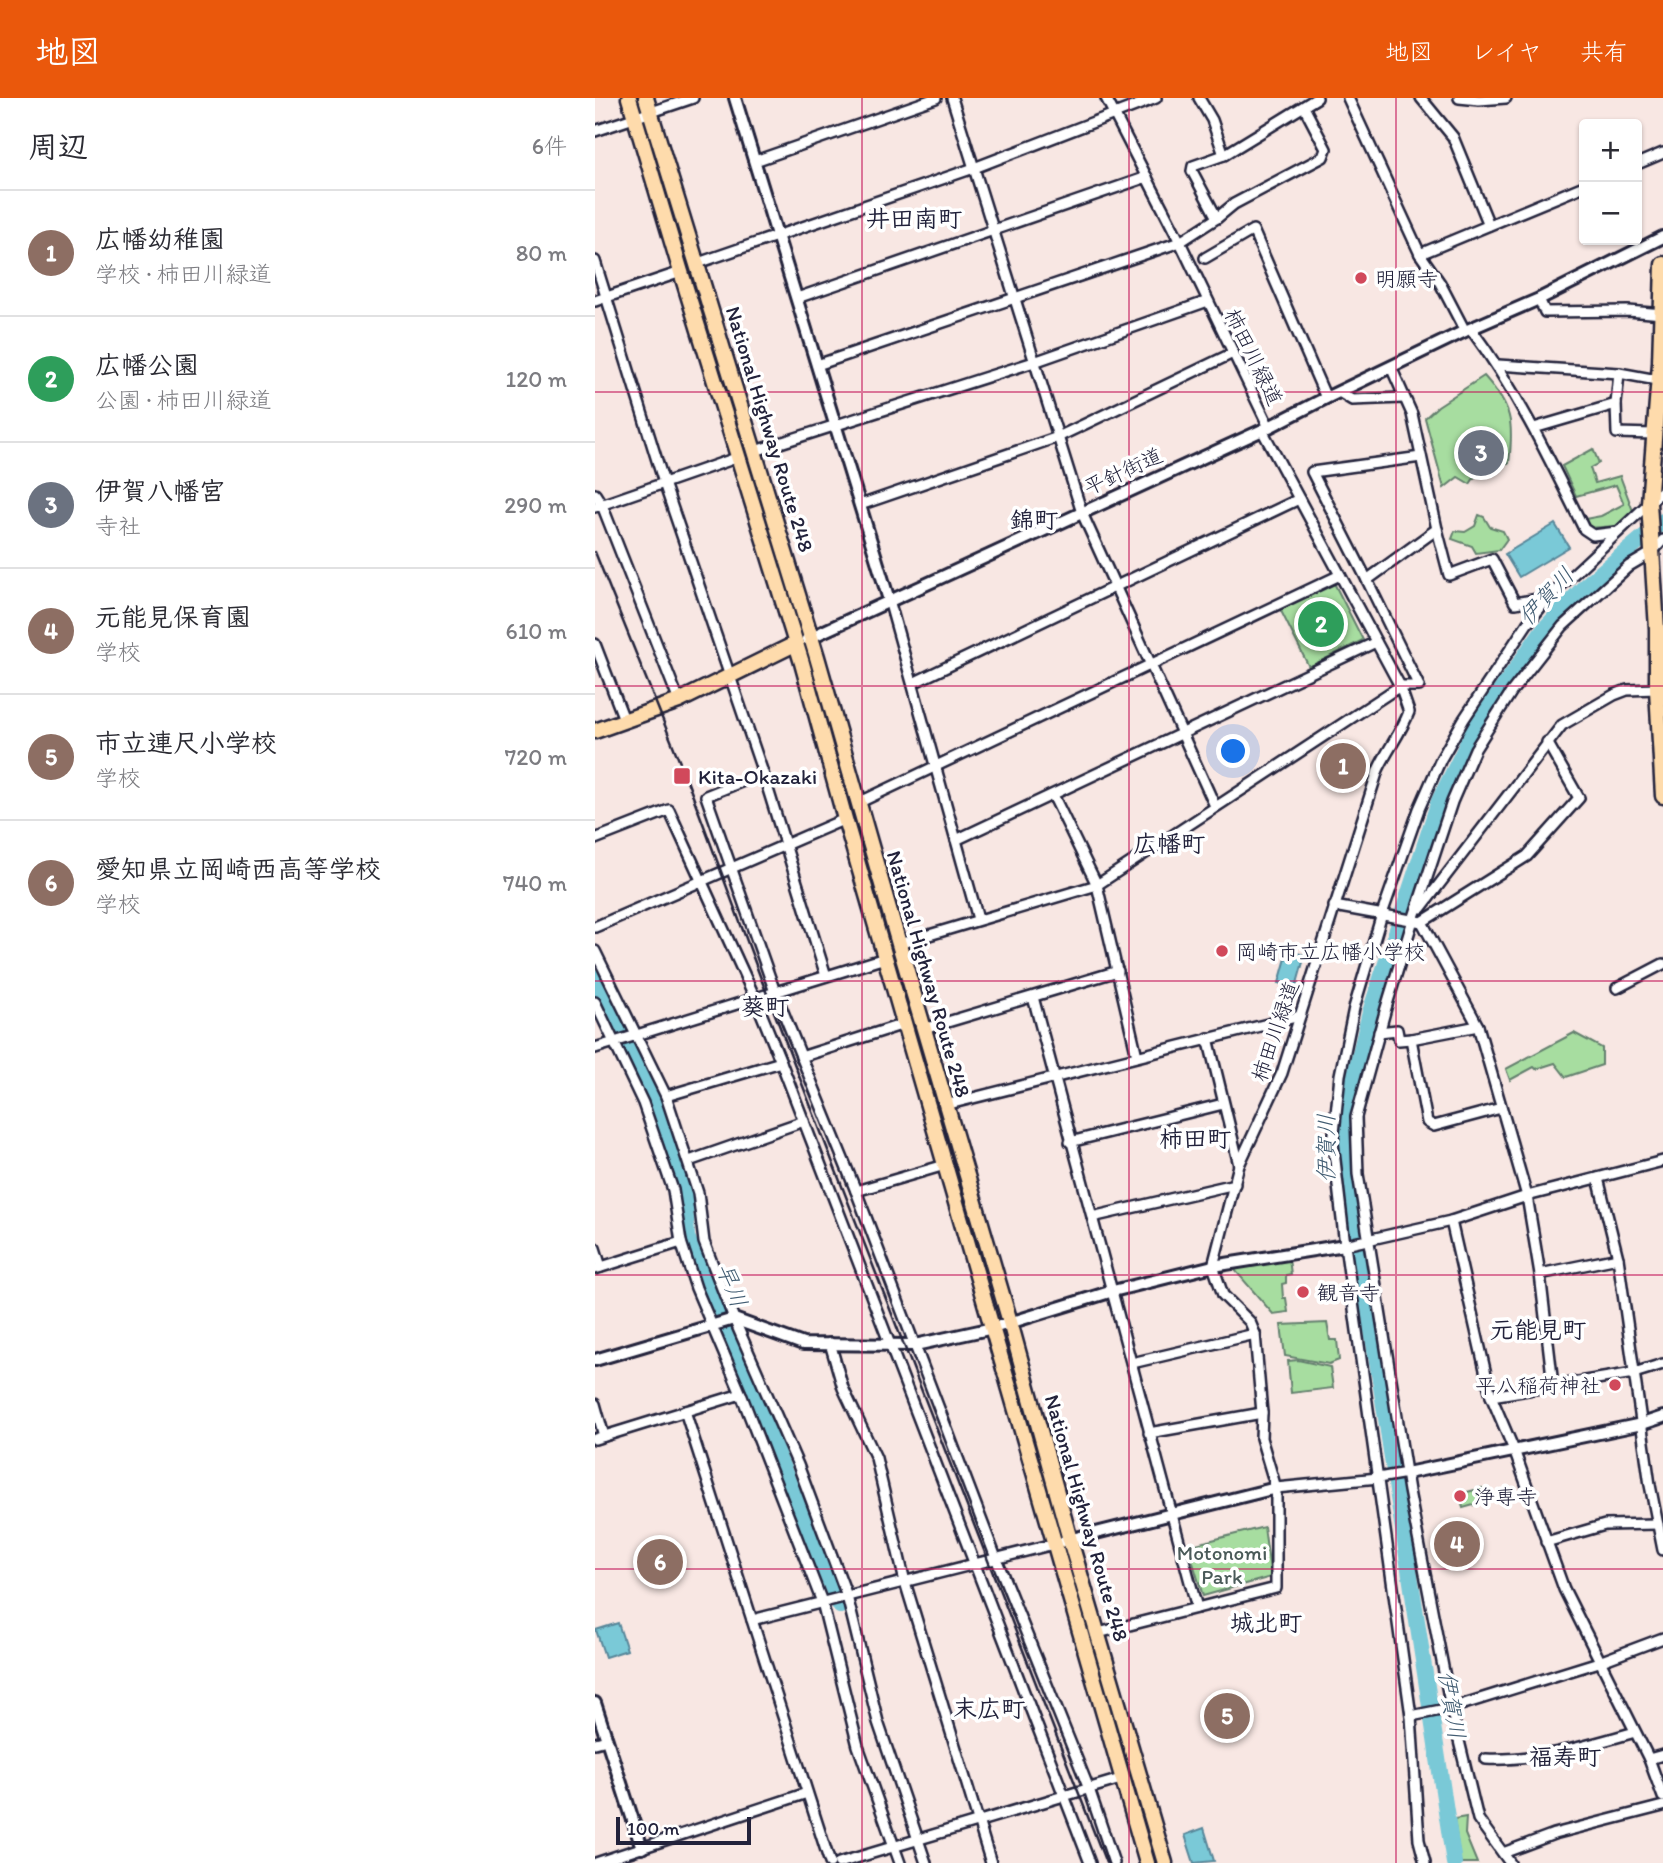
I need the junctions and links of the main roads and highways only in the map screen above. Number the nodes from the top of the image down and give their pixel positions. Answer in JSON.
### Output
{"nodes":[{"id":1,"x":629,"y":98,"type":"edge"},
{"id":2,"x":648,"y":105,"type":"edge"},
{"id":3,"x":1663,"y":264,"type":"edge"},
{"id":4,"x":1663,"y":314,"type":"edge"},
{"id":5,"x":1661,"y":363,"type":"edge"},
{"id":6,"x":1655,"y":546,"type":"edge"},
{"id":7,"x":795,"y":644,"type":"junction"},
{"id":8,"x":595,"y":732,"type":"edge"},
{"id":9,"x":1663,"y":796,"type":"edge"},
{"id":10,"x":1147,"y":1863,"type":"edge"},
{"id":11,"x":1165,"y":1863,"type":"edge"}],
"edges":[{"from":1,"to":7,"type":"main road","name":"National Highway Route 248"},
{"from":2,"to":11,"type":"main road","name":"National Highway Route 248"},
{"from":3,"to":4,"type":"main road"},
{"from":4,"to":5,"type":"main road"},
{"from":5,"to":6,"type":"main road"},
{"from":6,"to":9,"type":"main road"},
{"from":7,"to":8,"type":"main road","name":"平針街道"},
{"from":7,"to":10,"type":"main road","name":"National Highway Route 248"}]}
